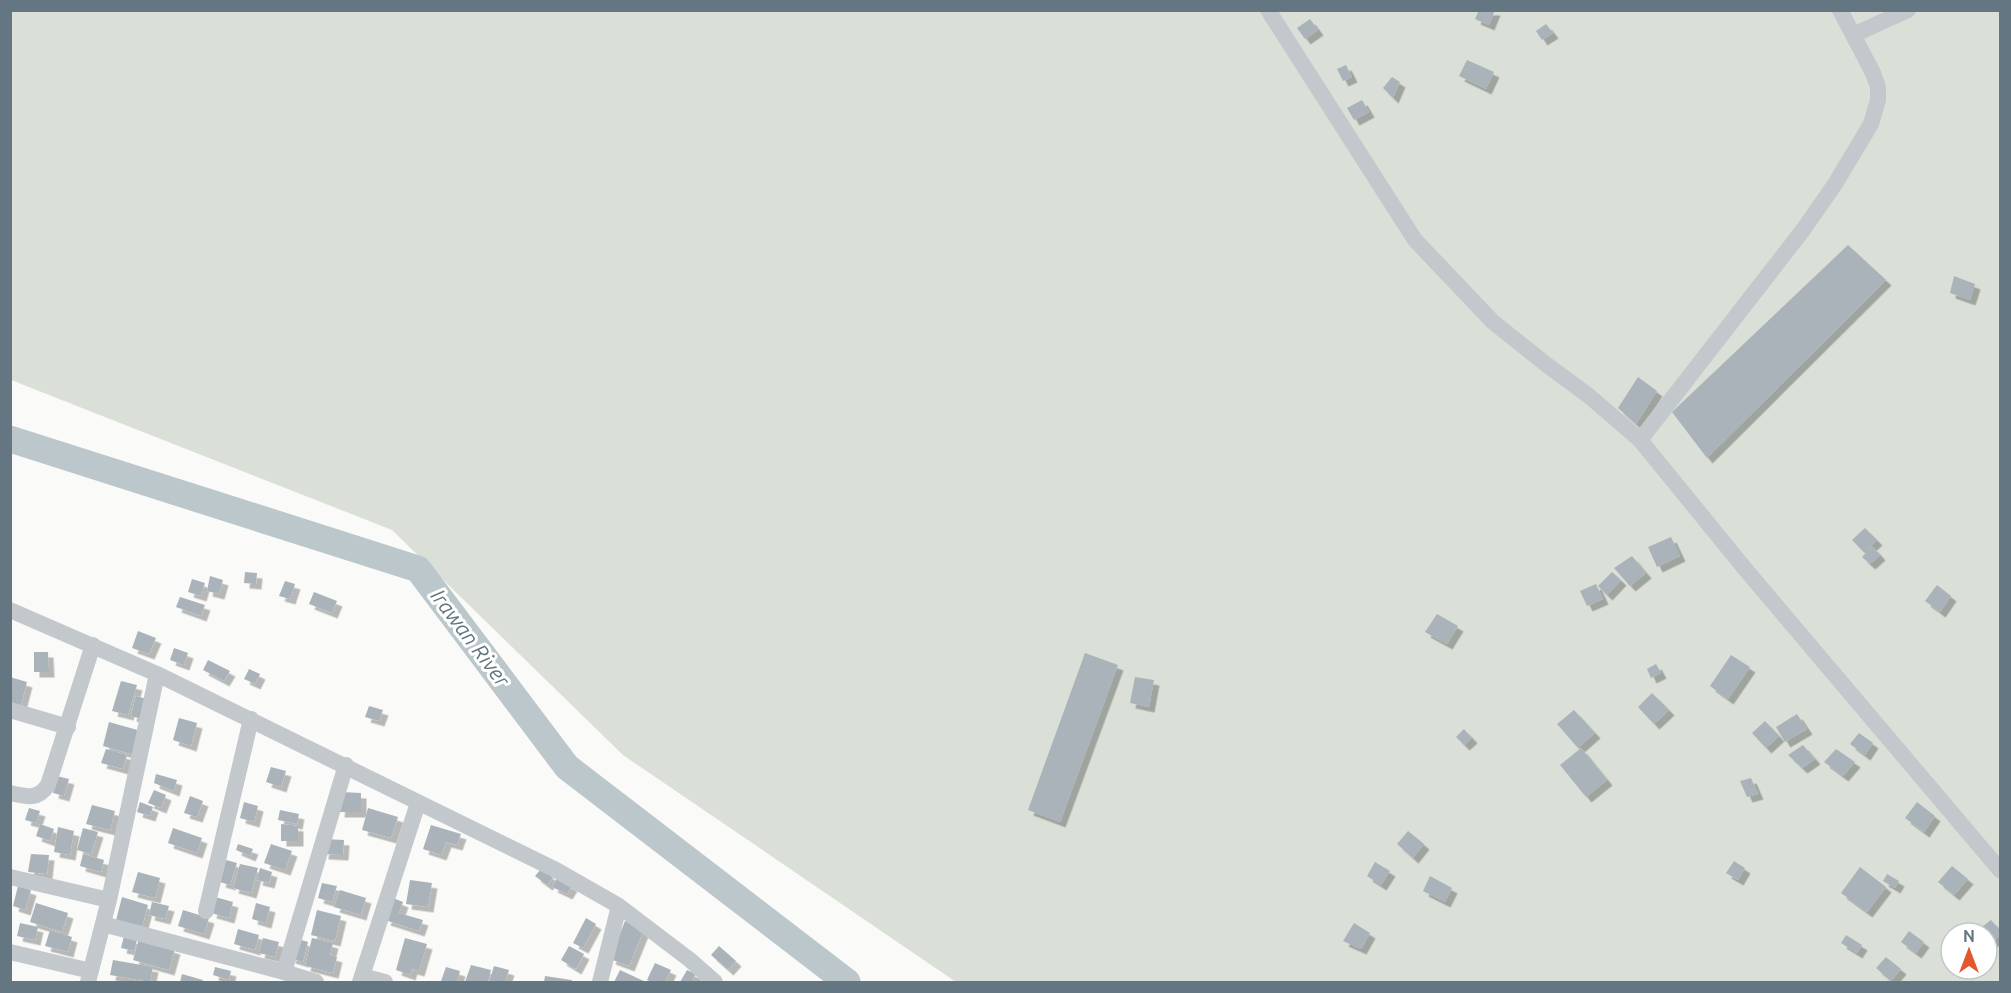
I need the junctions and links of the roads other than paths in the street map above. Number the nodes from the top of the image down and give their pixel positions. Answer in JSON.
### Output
{"nodes":[{"id":1,"x":1268,"y":10,"type":"edge"},
{"id":2,"x":1840,"y":10,"type":"edge"},
{"id":3,"x":1908,"y":10,"type":"edge"},
{"id":4,"x":1853,"y":35,"type":"junction"},
{"id":5,"x":1640,"y":440,"type":"junction"},
{"id":6,"x":10,"y":610,"type":"edge"},
{"id":7,"x":93,"y":645,"type":"junction"},
{"id":8,"x":157,"y":674,"type":"junction"},
{"id":9,"x":10,"y":710,"type":"edge"},
{"id":10,"x":251,"y":719,"type":"junction"},
{"id":11,"x":68,"y":727,"type":"junction"},
{"id":12,"x":346,"y":765,"type":"junction"},
{"id":13,"x":10,"y":793,"type":"edge"},
{"id":14,"x":418,"y":803,"type":"junction"},
{"id":15,"x":2001,"y":870,"type":"edge"},
{"id":16,"x":10,"y":876,"type":"edge"},
{"id":17,"x":109,"y":900,"type":"junction"},
{"id":18,"x":620,"y":906,"type":"junction"},
{"id":19,"x":206,"y":911,"type":"dead end"},
{"id":20,"x":103,"y":924,"type":"junction"},
{"id":21,"x":10,"y":952,"type":"edge"},
{"id":22,"x":284,"y":972,"type":"junction"},
{"id":23,"x":90,"y":977,"type":"edge"},
{"id":24,"x":361,"y":979,"type":"edge"},
{"id":25,"x":316,"y":982,"type":"edge"},
{"id":26,"x":386,"y":982,"type":"edge"},
{"id":27,"x":600,"y":982,"type":"edge"},
{"id":28,"x":716,"y":982,"type":"edge"}],
"edges":[{"from":1,"to":5,"type":"street"},
{"from":2,"to":4,"type":"street"},
{"from":3,"to":4,"type":"street"},
{"from":4,"to":5,"type":"street"},
{"from":5,"to":15,"type":"street"},
{"from":6,"to":7,"type":"street"},
{"from":7,"to":8,"type":"street"},
{"from":7,"to":11,"type":"street"},
{"from":8,"to":10,"type":"street"},
{"from":8,"to":17,"type":"street"},
{"from":9,"to":11,"type":"street"},
{"from":10,"to":12,"type":"street"},
{"from":10,"to":19,"type":"street"},
{"from":11,"to":13,"type":"street"},
{"from":12,"to":14,"type":"street"},
{"from":12,"to":22,"type":"street"},
{"from":14,"to":18,"type":"street"},
{"from":14,"to":24,"type":"street"},
{"from":16,"to":17,"type":"street"},
{"from":17,"to":20,"type":"street"},
{"from":18,"to":27,"type":"street"},
{"from":18,"to":28,"type":"street"},
{"from":20,"to":22,"type":"street"},
{"from":20,"to":23,"type":"street"},
{"from":21,"to":23,"type":"street"},
{"from":22,"to":25,"type":"street"},
{"from":24,"to":26,"type":"street"}]}
